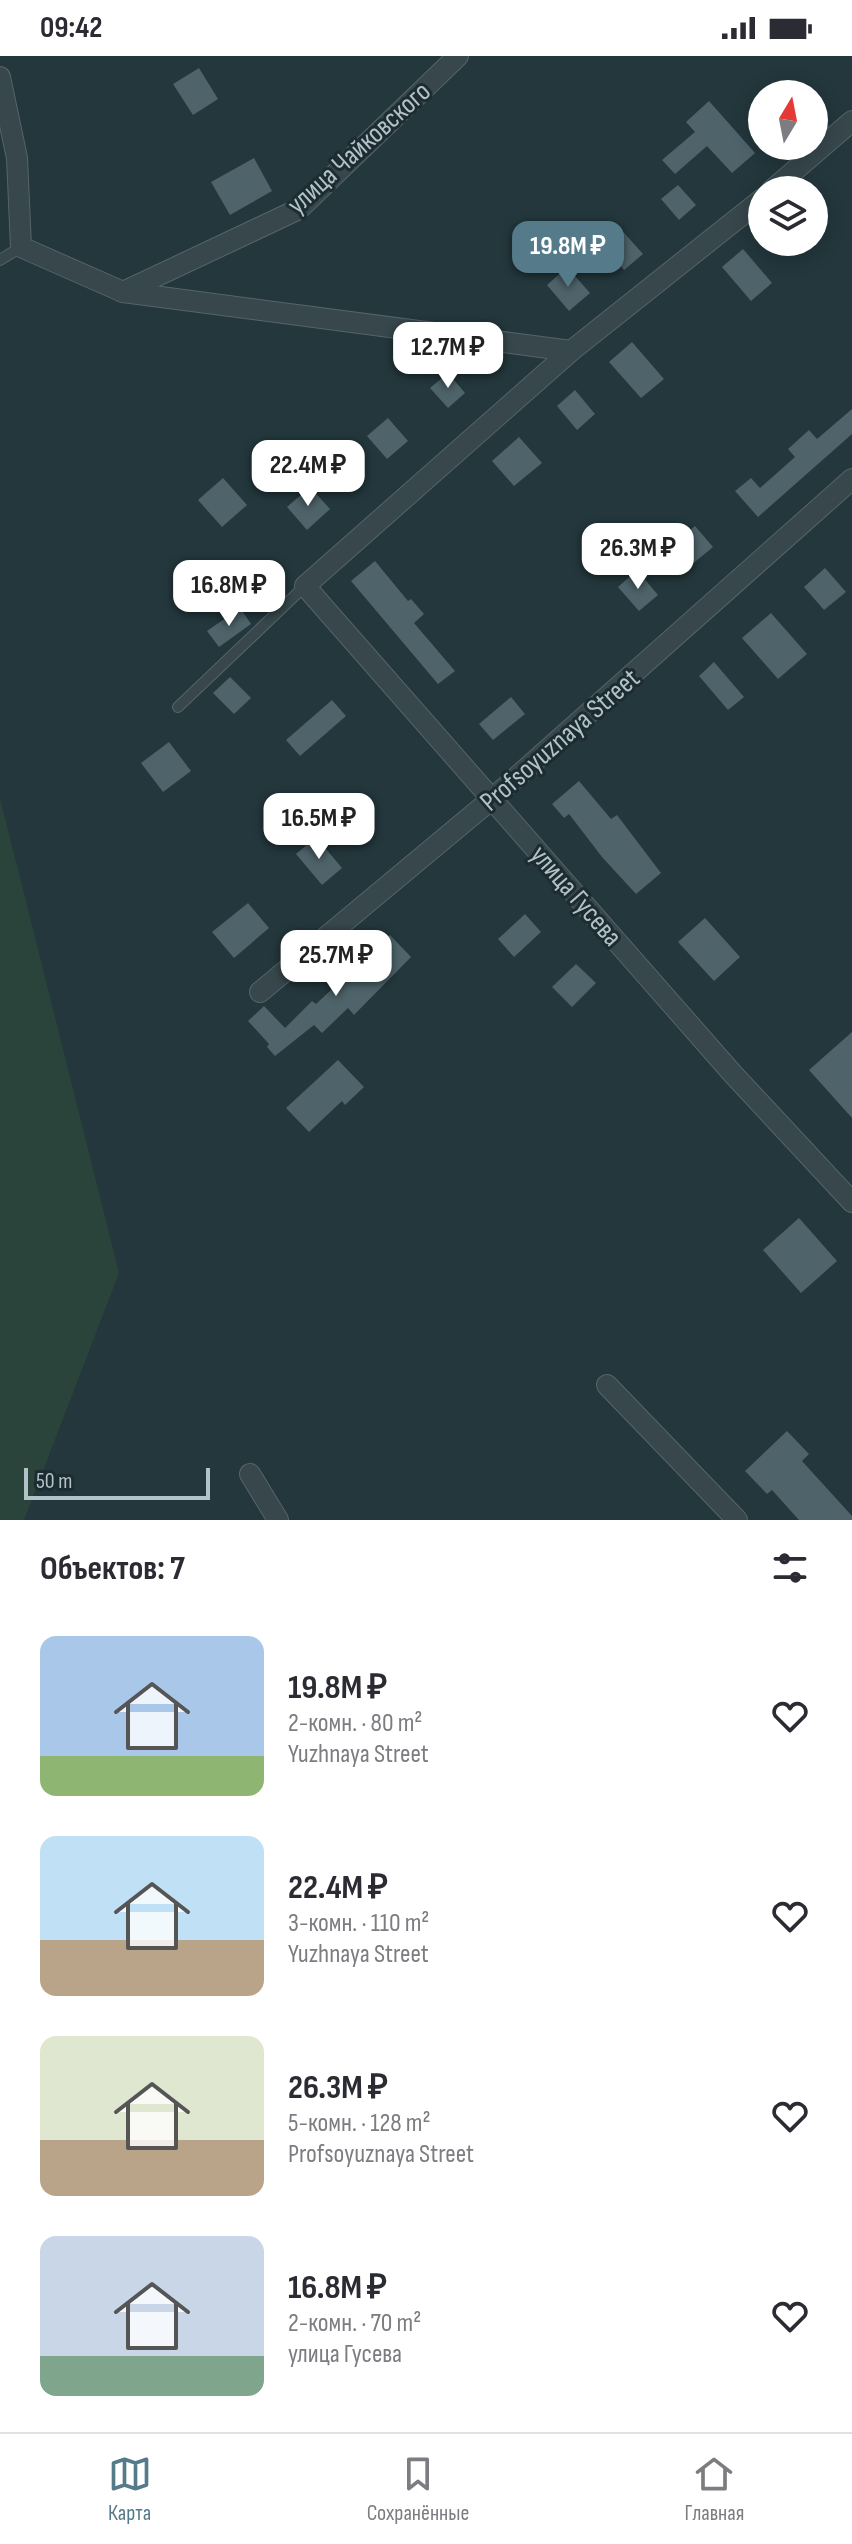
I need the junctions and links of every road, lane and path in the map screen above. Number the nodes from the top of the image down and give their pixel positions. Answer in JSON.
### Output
{"nodes":[{"id":1,"x":458,"y":56,"type":"edge"},
{"id":2,"x":0,"y":77,"type":"edge"},
{"id":3,"x":852,"y":121,"type":"edge"},
{"id":4,"x":788,"y":176,"type":"edge"},
{"id":5,"x":748,"y":210,"type":"edge"},
{"id":6,"x":21,"y":247,"type":"junction"},
{"id":7,"x":0,"y":260,"type":"edge"},
{"id":8,"x":123,"y":292,"type":"junction"},
{"id":9,"x":571,"y":351,"type":"junction"},
{"id":10,"x":852,"y":479,"type":"edge"},
{"id":11,"x":305,"y":586,"type":"junction"},
{"id":12,"x":178,"y":707,"type":"dead end"},
{"id":13,"x":493,"y":798,"type":"junction"},
{"id":14,"x":260,"y":992,"type":"dead end"},
{"id":15,"x":852,"y":1202,"type":"edge"},
{"id":16,"x":607,"y":1385,"type":"dead end"},
{"id":17,"x":250,"y":1474,"type":"dead end"},
{"id":18,"x":278,"y":1520,"type":"edge"},
{"id":19,"x":737,"y":1520,"type":"edge"}],
"edges":[{"from":1,"to":8,"type":"street","name":"улица Чайковского"},
{"from":2,"to":6,"type":"street"},
{"from":3,"to":4,"type":"street"},
{"from":5,"to":9,"type":"street"},
{"from":6,"to":7,"type":"lane"},
{"from":6,"to":8,"type":"street"},
{"from":8,"to":9,"type":"street"},
{"from":9,"to":11,"type":"street"},
{"from":10,"to":13,"type":"street","name":"Profsoyuznaya Street"},
{"from":11,"to":12,"type":"lane"},
{"from":11,"to":13,"type":"street","name":"улица Гусева"},
{"from":13,"to":14,"type":"street","name":"Profsoyuznaya Street"},
{"from":13,"to":15,"type":"street","name":"улица Гусева"},
{"from":16,"to":19,"type":"street"},
{"from":17,"to":18,"type":"street"}]}
